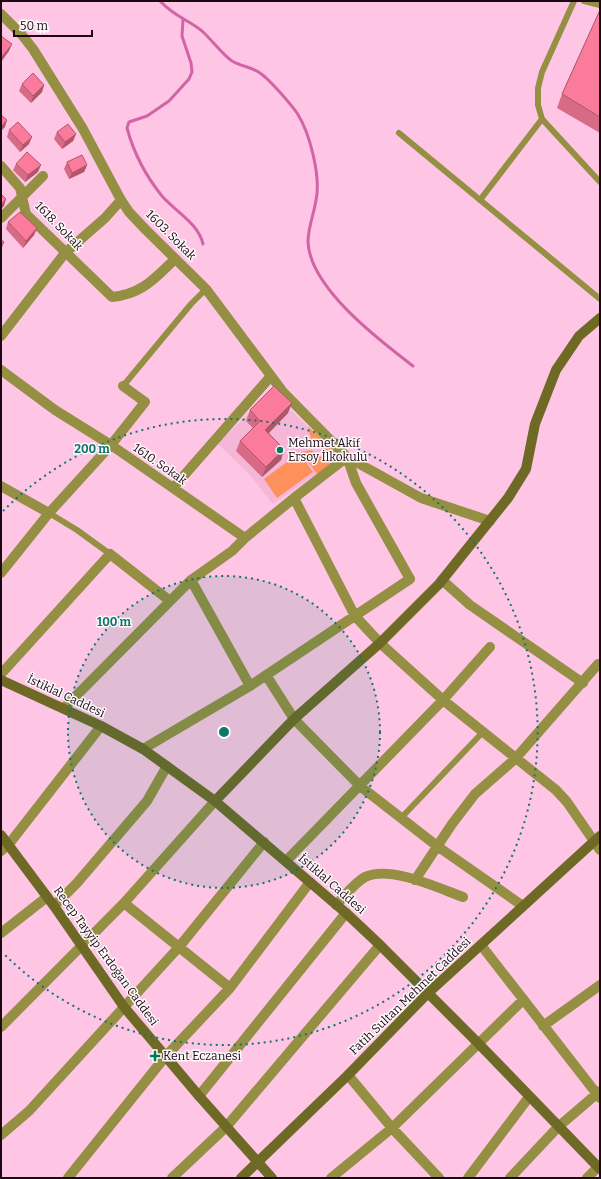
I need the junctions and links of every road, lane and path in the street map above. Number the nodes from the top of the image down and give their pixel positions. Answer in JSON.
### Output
{"nodes":[{"id":1,"x":574,"y":1,"type":"edge"},
{"id":2,"x":584,"y":1,"type":"edge"},
{"id":3,"x":600,"y":5,"type":"edge"},
{"id":4,"x":1,"y":14,"type":"edge"},
{"id":5,"x":542,"y":119,"type":"junction"},
{"id":6,"x":400,"y":133,"type":"dead end"},
{"id":7,"x":1,"y":166,"type":"edge"},
{"id":8,"x":44,"y":176,"type":"dead end"},
{"id":9,"x":600,"y":182,"type":"edge"},
{"id":10,"x":22,"y":197,"type":"junction"},
{"id":11,"x":121,"y":200,"type":"junction"},
{"id":12,"x":480,"y":200,"type":"junction"},
{"id":13,"x":1,"y":218,"type":"edge"},
{"id":14,"x":65,"y":253,"type":"junction"},
{"id":15,"x":175,"y":259,"type":"junction"},
{"id":16,"x":206,"y":289,"type":"junction"},
{"id":17,"x":600,"y":299,"type":"edge"},
{"id":18,"x":600,"y":318,"type":"edge"},
{"id":19,"x":1,"y":336,"type":"edge"},
{"id":20,"x":1,"y":370,"type":"edge"},
{"id":21,"x":271,"y":376,"type":"junction"},
{"id":22,"x":124,"y":386,"type":"joint"},
{"id":23,"x":111,"y":445,"type":"junction"},
{"id":24,"x":347,"y":457,"type":"junction"},
{"id":25,"x":1,"y":486,"type":"edge"},
{"id":26,"x":173,"y":488,"type":"junction"},
{"id":27,"x":294,"y":498,"type":"junction"},
{"id":28,"x":49,"y":513,"type":"junction"},
{"id":29,"x":490,"y":521,"type":"junction"},
{"id":30,"x":245,"y":538,"type":"junction"},
{"id":31,"x":110,"y":554,"type":"junction"},
{"id":32,"x":1,"y":573,"type":"edge"},
{"id":33,"x":190,"y":580,"type":"junction"},
{"id":34,"x":442,"y":580,"type":"junction"},
{"id":35,"x":170,"y":601,"type":"junction"},
{"id":36,"x":355,"y":616,"type":"junction"},
{"id":37,"x":380,"y":643,"type":"junction"},
{"id":38,"x":490,"y":647,"type":"dead end"},
{"id":39,"x":598,"y":664,"type":"dead end"},
{"id":40,"x":1,"y":674,"type":"edge"},
{"id":41,"x":266,"y":675,"type":"junction"},
{"id":42,"x":1,"y":680,"type":"edge"},
{"id":43,"x":583,"y":682,"type":"junction"},
{"id":44,"x":250,"y":686,"type":"junction"},
{"id":45,"x":443,"y":700,"type":"junction"},
{"id":46,"x":64,"y":708,"type":"junction"},
{"id":47,"x":294,"y":719,"type":"junction"},
{"id":48,"x":101,"y":726,"type":"junction"},
{"id":49,"x":482,"y":732,"type":"junction"},
{"id":50,"x":143,"y":750,"type":"junction"},
{"id":51,"x":515,"y":759,"type":"junction"},
{"id":52,"x":167,"y":766,"type":"junction"},
{"id":53,"x":360,"y":786,"type":"junction"},
{"id":54,"x":215,"y":801,"type":"junction"},
{"id":55,"x":401,"y":818,"type":"junction"},
{"id":56,"x":1,"y":835,"type":"edge"},
{"id":57,"x":597,"y":838,"type":"edge"},
{"id":58,"x":264,"y":842,"type":"junction"},
{"id":59,"x":438,"y":846,"type":"junction"},
{"id":60,"x":5,"y":848,"type":"edge"},
{"id":61,"x":600,"y":850,"type":"edge"},
{"id":62,"x":286,"y":861,"type":"junction"},
{"id":63,"x":415,"y":880,"type":"junction"},
{"id":64,"x":310,"y":882,"type":"junction"},
{"id":65,"x":47,"y":897,"type":"junction"},
{"id":66,"x":463,"y":897,"type":"dead end"},
{"id":67,"x":124,"y":903,"type":"junction"},
{"id":68,"x":336,"y":905,"type":"junction"},
{"id":69,"x":54,"y":906,"type":"junction"},
{"id":70,"x":524,"y":906,"type":"junction"},
{"id":71,"x":346,"y":913,"type":"junction"},
{"id":72,"x":1,"y":933,"type":"edge"},
{"id":73,"x":81,"y":945,"type":"junction"},
{"id":74,"x":380,"y":945,"type":"junction"},
{"id":75,"x":481,"y":945,"type":"junction"},
{"id":76,"x":179,"y":947,"type":"junction"},
{"id":77,"x":600,"y":985,"type":"edge"},
{"id":78,"x":230,"y":988,"type":"junction"},
{"id":79,"x":428,"y":993,"type":"junction"},
{"id":80,"x":523,"y":1000,"type":"junction"},
{"id":81,"x":124,"y":1007,"type":"junction"},
{"id":82,"x":543,"y":1026,"type":"junction"},
{"id":83,"x":1,"y":1027,"type":"edge"},
{"id":84,"x":478,"y":1043,"type":"junction"},
{"id":85,"x":165,"y":1057,"type":"junction"},
{"id":86,"x":348,"y":1075,"type":"junction"},
{"id":87,"x":599,"y":1094,"type":"edge"},
{"id":88,"x":199,"y":1096,"type":"junction"},
{"id":89,"x":529,"y":1097,"type":"junction"},
{"id":90,"x":226,"y":1127,"type":"junction"},
{"id":91,"x":558,"y":1127,"type":"junction"},
{"id":92,"x":392,"y":1128,"type":"junction"},
{"id":93,"x":1,"y":1135,"type":"edge"},
{"id":94,"x":258,"y":1162,"type":"junction"},
{"id":95,"x":599,"y":1168,"type":"edge"},
{"id":96,"x":68,"y":1178,"type":"edge"},
{"id":97,"x":172,"y":1178,"type":"edge"},
{"id":98,"x":241,"y":1178,"type":"edge"},
{"id":99,"x":272,"y":1178,"type":"edge"},
{"id":100,"x":331,"y":1178,"type":"edge"},
{"id":101,"x":439,"y":1178,"type":"edge"},
{"id":102,"x":468,"y":1178,"type":"edge"},
{"id":103,"x":510,"y":1178,"type":"edge"},
{"id":104,"x":587,"y":1178,"type":"edge"}],
"edges":[{"from":1,"to":5,"type":"lane"},
{"from":2,"to":3,"type":"lane"},
{"from":4,"to":11,"type":"street","name":"1603. Sokak"},
{"from":5,"to":9,"type":"lane"},
{"from":5,"to":12,"type":"lane"},
{"from":6,"to":12,"type":"lane"},
{"from":7,"to":10,"type":"street","name":"1618. Sokak"},
{"from":8,"to":10,"type":"street"},
{"from":10,"to":13,"type":"street"},
{"from":10,"to":14,"type":"street","name":"1618. Sokak"},
{"from":11,"to":14,"type":"street"},
{"from":11,"to":15,"type":"street","name":"1603. Sokak"},
{"from":12,"to":17,"type":"lane"},
{"from":14,"to":15,"type":"street","name":"1618. Sokak"},
{"from":14,"to":19,"type":"street"},
{"from":15,"to":16,"type":"street","name":"1603. Sokak"},
{"from":16,"to":21,"type":"street","name":"1603. Sokak"},
{"from":16,"to":22,"type":"lane"},
{"from":18,"to":29,"type":"street"},
{"from":20,"to":23,"type":"street","name":"1610. Sokak"},
{"from":21,"to":24,"type":"street","name":"1603. Sokak"},
{"from":21,"to":26,"type":"street"},
{"from":22,"to":23,"type":"street"},
{"from":23,"to":26,"type":"street","name":"1610. Sokak"},
{"from":23,"to":28,"type":"street"},
{"from":24,"to":27,"type":"street"},
{"from":24,"to":29,"type":"street"},
{"from":24,"to":36,"type":"street"},
{"from":25,"to":28,"type":"street"},
{"from":26,"to":30,"type":"street","name":"1610. Sokak"},
{"from":27,"to":30,"type":"street"},
{"from":27,"to":36,"type":"street"},
{"from":28,"to":31,"type":"lane"},
{"from":28,"to":32,"type":"street"},
{"from":29,"to":34,"type":"street"},
{"from":30,"to":33,"type":"street"},
{"from":31,"to":35,"type":"street"},
{"from":31,"to":40,"type":"street"},
{"from":33,"to":35,"type":"street"},
{"from":33,"to":44,"type":"street"},
{"from":34,"to":37,"type":"street"},
{"from":34,"to":43,"type":"street"},
{"from":35,"to":46,"type":"street"},
{"from":36,"to":37,"type":"street"},
{"from":36,"to":41,"type":"street"},
{"from":37,"to":45,"type":"street"},
{"from":37,"to":47,"type":"street"},
{"from":38,"to":45,"type":"street"},
{"from":39,"to":43,"type":"street"},
{"from":41,"to":44,"type":"street"},
{"from":41,"to":47,"type":"street"},
{"from":42,"to":46,"type":"street","name":"İstiklal Caddesi"},
{"from":43,"to":51,"type":"street"},
{"from":44,"to":50,"type":"street"},
{"from":45,"to":49,"type":"street"},
{"from":45,"to":53,"type":"street"},
{"from":46,"to":48,"type":"street","name":"İstiklal Caddesi"},
{"from":47,"to":53,"type":"street"},
{"from":47,"to":54,"type":"street"},
{"from":48,"to":50,"type":"street","name":"İstiklal Caddesi"},
{"from":48,"to":60,"type":"street"},
{"from":49,"to":51,"type":"street"},
{"from":49,"to":55,"type":"lane"},
{"from":50,"to":52,"type":"street","name":"İstiklal Caddesi"},
{"from":51,"to":57,"type":"street"},
{"from":51,"to":59,"type":"street"},
{"from":52,"to":54,"type":"street","name":"İstiklal Caddesi"},
{"from":52,"to":69,"type":"street"},
{"from":53,"to":55,"type":"street"},
{"from":53,"to":62,"type":"street"},
{"from":54,"to":58,"type":"street","name":"İstiklal Caddesi"},
{"from":54,"to":67,"type":"street"},
{"from":55,"to":59,"type":"street"},
{"from":56,"to":60,"type":"street","name":"Recep Tayyip Erdoğan Caddesi"},
{"from":57,"to":61,"type":"street"},
{"from":57,"to":70,"type":"street","name":"Fatih Sultan Mehmet Caddesi"},
{"from":58,"to":62,"type":"street","name":"İstiklal Caddesi"},
{"from":58,"to":76,"type":"street"},
{"from":59,"to":63,"type":"street"},
{"from":59,"to":70,"type":"street"},
{"from":60,"to":65,"type":"street","name":"Recep Tayyip Erdoğan Caddesi"},
{"from":62,"to":64,"type":"street","name":"İstiklal Caddesi"},
{"from":63,"to":66,"type":"street"},
{"from":63,"to":68,"type":"street"},
{"from":64,"to":68,"type":"street","name":"İstiklal Caddesi"},
{"from":64,"to":78,"type":"street"},
{"from":65,"to":69,"type":"street","name":"Recep Tayyip Erdoğan Caddesi"},
{"from":65,"to":72,"type":"street"},
{"from":67,"to":73,"type":"street"},
{"from":67,"to":76,"type":"street"},
{"from":68,"to":71,"type":"street","name":"İstiklal Caddesi"},
{"from":69,"to":73,"type":"street","name":"Recep Tayyip Erdoğan Caddesi"},
{"from":70,"to":75,"type":"street","name":"Fatih Sultan Mehmet Caddesi"},
{"from":71,"to":74,"type":"street","name":"İstiklal Caddesi"},
{"from":71,"to":88,"type":"street"},
{"from":73,"to":81,"type":"street","name":"Recep Tayyip Erdoğan Caddesi"},
{"from":73,"to":83,"type":"street"},
{"from":74,"to":79,"type":"street","name":"İstiklal Caddesi"},
{"from":74,"to":90,"type":"street"},
{"from":75,"to":79,"type":"street","name":"Fatih Sultan Mehmet Caddesi"},
{"from":75,"to":80,"type":"street"},
{"from":76,"to":78,"type":"street"},
{"from":76,"to":81,"type":"street"},
{"from":77,"to":82,"type":"street"},
{"from":78,"to":85,"type":"street"},
{"from":79,"to":84,"type":"street","name":"İstiklal Caddesi"},
{"from":79,"to":86,"type":"street","name":"Fatih Sultan Mehmet Caddesi"},
{"from":80,"to":82,"type":"street"},
{"from":80,"to":84,"type":"street"},
{"from":81,"to":85,"type":"street","name":"Recep Tayyip Erdoğan Caddesi"},
{"from":81,"to":93,"type":"street"},
{"from":82,"to":87,"type":"street"},
{"from":84,"to":89,"type":"street","name":"İstiklal Caddesi"},
{"from":84,"to":92,"type":"street"},
{"from":85,"to":88,"type":"street","name":"Recep Tayyip Erdoğan Caddesi"},
{"from":85,"to":96,"type":"street"},
{"from":86,"to":92,"type":"street"},
{"from":86,"to":94,"type":"street","name":"Fatih Sultan Mehmet Caddesi"},
{"from":87,"to":91,"type":"street"},
{"from":88,"to":90,"type":"street","name":"Recep Tayyip Erdoğan Caddesi"},
{"from":89,"to":91,"type":"street","name":"İstiklal Caddesi"},
{"from":89,"to":102,"type":"street"},
{"from":90,"to":94,"type":"street","name":"Recep Tayyip Erdoğan Caddesi"},
{"from":90,"to":97,"type":"street"},
{"from":91,"to":95,"type":"street","name":"İstiklal Caddesi"},
{"from":91,"to":103,"type":"street"},
{"from":92,"to":100,"type":"street"},
{"from":92,"to":101,"type":"street"},
{"from":94,"to":98,"type":"street","name":"Fatih Sultan Mehmet Caddesi"},
{"from":94,"to":99,"type":"street","name":"Recep Tayyip Erdoğan Caddesi"},
{"from":95,"to":104,"type":"street"}]}
